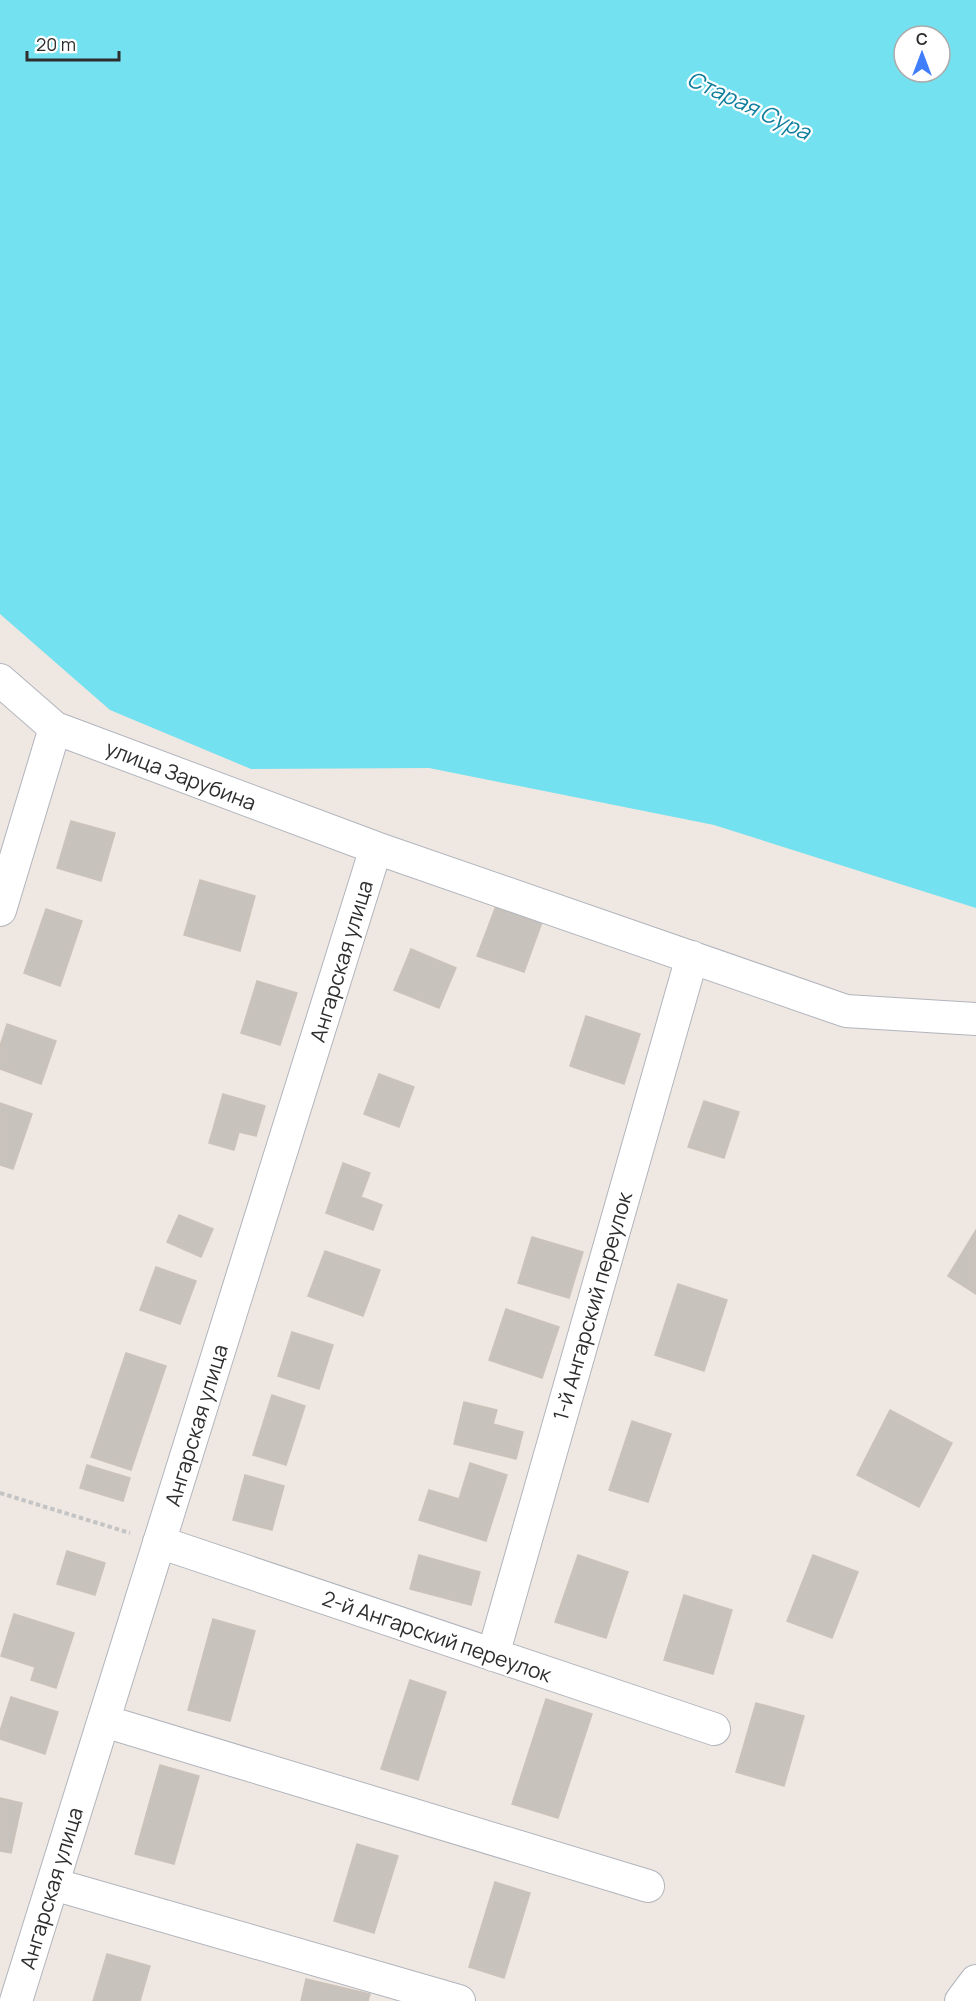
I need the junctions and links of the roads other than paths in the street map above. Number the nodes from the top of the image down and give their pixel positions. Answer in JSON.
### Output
{"nodes":[{"id":1,"x":0,"y":680,"type":"edge"},
{"id":2,"x":55,"y":728,"type":"junction"},
{"id":3,"x":376,"y":848,"type":"junction"},
{"id":4,"x":0,"y":910,"type":"edge"},
{"id":5,"x":692,"y":957,"type":"junction"},
{"id":6,"x":976,"y":1019,"type":"edge"},
{"id":7,"x":159,"y":1542,"type":"junction"},
{"id":8,"x":493,"y":1654,"type":"junction"},
{"id":9,"x":104,"y":1721,"type":"junction"},
{"id":10,"x":714,"y":1729,"type":"dead end"},
{"id":11,"x":53,"y":1884,"type":"junction"},
{"id":12,"x":648,"y":1886,"type":"dead end"},
{"id":13,"x":16,"y":2001,"type":"edge"},
{"id":14,"x":459,"y":2001,"type":"edge"}],
"edges":[{"from":1,"to":2,"type":"street","name":"улица Зарубина"},
{"from":2,"to":3,"type":"street","name":"улица Зарубина"},
{"from":2,"to":4,"type":"street"},
{"from":3,"to":5,"type":"street","name":"улица Зарубина"},
{"from":3,"to":7,"type":"street","name":"Ангарская улица"},
{"from":5,"to":6,"type":"street","name":"улица Зарубина"},
{"from":5,"to":8,"type":"street","name":"1-й Ангарский переулок"},
{"from":7,"to":8,"type":"street","name":"2-й Ангарский переулок"},
{"from":7,"to":9,"type":"street","name":"Ангарская улица"},
{"from":8,"to":10,"type":"street","name":"2-й Ангарский переулок"},
{"from":9,"to":11,"type":"street","name":"Ангарская улица"},
{"from":9,"to":12,"type":"street"},
{"from":11,"to":13,"type":"street","name":"Ангарская улица"},
{"from":11,"to":14,"type":"street"}]}
